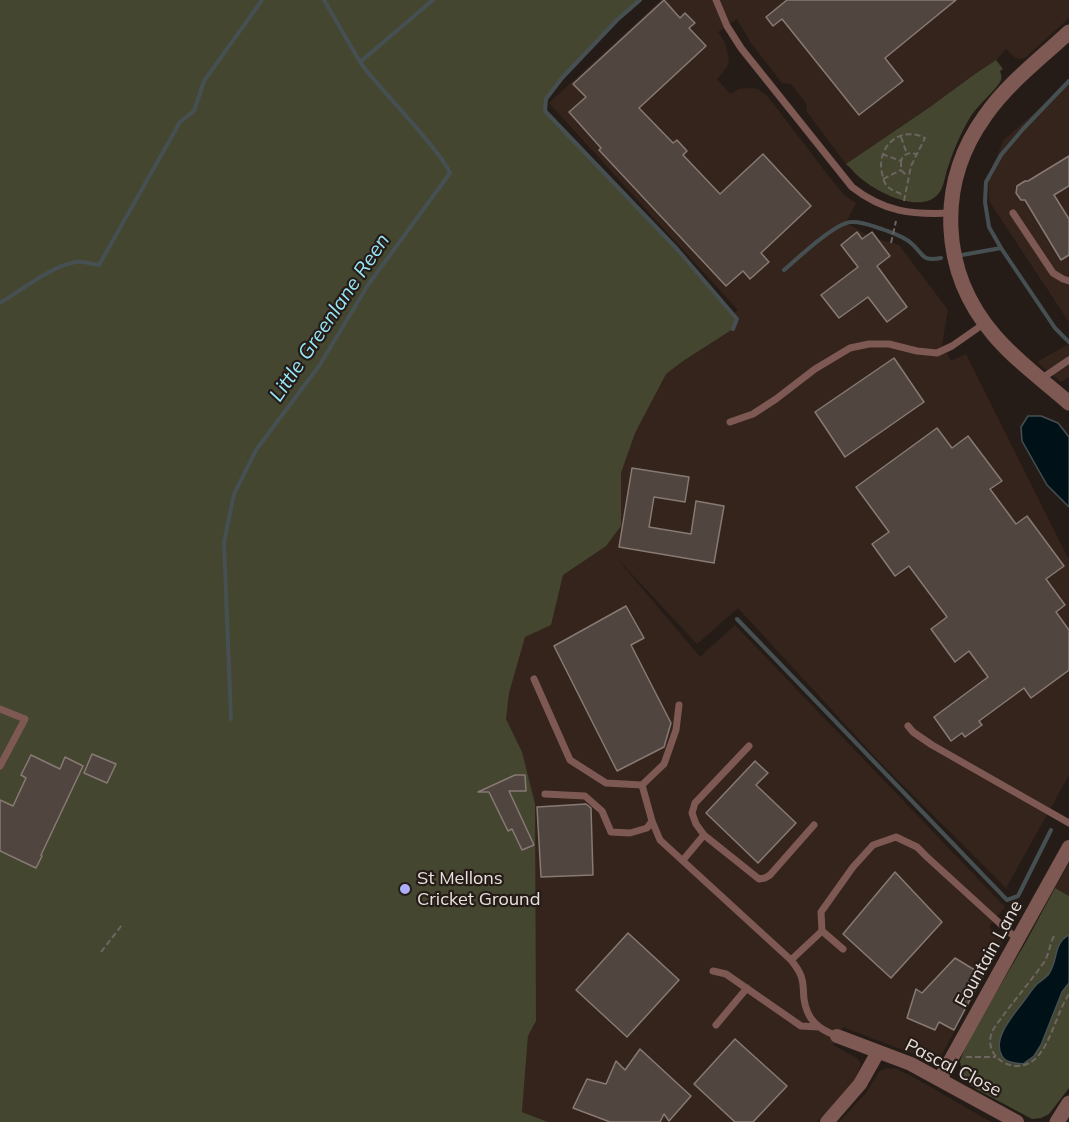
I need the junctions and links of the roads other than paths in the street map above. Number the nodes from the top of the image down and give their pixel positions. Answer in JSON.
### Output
{"nodes":[{"id":1,"x":716,"y":0,"type":"edge"},
{"id":2,"x":1069,"y":33,"type":"edge"},
{"id":3,"x":951,"y":213,"type":"junction"},
{"id":4,"x":1012,"y":213,"type":"dead end"},
{"id":5,"x":1069,"y":280,"type":"edge"},
{"id":6,"x":985,"y":323,"type":"junction"},
{"id":7,"x":1069,"y":360,"type":"edge"},
{"id":8,"x":1041,"y":379,"type":"junction"},
{"id":9,"x":1069,"y":403,"type":"edge"},
{"id":10,"x":730,"y":422,"type":"dead end"},
{"id":11,"x":534,"y":679,"type":"dead end"},
{"id":12,"x":679,"y":705,"type":"dead end"},
{"id":13,"x":0,"y":709,"type":"edge"},
{"id":14,"x":908,"y":726,"type":"dead end"},
{"id":15,"x":749,"y":746,"type":"dead end"},
{"id":16,"x":0,"y":766,"type":"edge"},
{"id":17,"x":642,"y":785,"type":"junction"},
{"id":18,"x":545,"y":794,"type":"dead end"},
{"id":19,"x":652,"y":820,"type":"junction"},
{"id":20,"x":1069,"y":823,"type":"edge"},
{"id":21,"x":814,"y":825,"type":"dead end"},
{"id":22,"x":704,"y":835,"type":"junction"},
{"id":23,"x":1069,"y":847,"type":"edge"},
{"id":24,"x":683,"y":860,"type":"junction"},
{"id":25,"x":822,"y":931,"type":"junction"},
{"id":26,"x":1017,"y":939,"type":"junction"},
{"id":27,"x":843,"y":948,"type":"dead end"},
{"id":28,"x":791,"y":960,"type":"junction"},
{"id":29,"x":713,"y":971,"type":"dead end"},
{"id":30,"x":747,"y":988,"type":"junction"},
{"id":31,"x":716,"y":1025,"type":"dead end"},
{"id":32,"x":819,"y":1027,"type":"junction"},
{"id":33,"x":837,"y":1036,"type":"joint"},
{"id":34,"x":878,"y":1052,"type":"junction"},
{"id":35,"x":940,"y":1079,"type":"junction"},
{"id":36,"x":1069,"y":1102,"type":"edge"},
{"id":37,"x":827,"y":1122,"type":"edge"},
{"id":38,"x":1017,"y":1122,"type":"edge"},
{"id":39,"x":1057,"y":1122,"type":"edge"}],
"edges":[{"from":1,"to":3,"type":"lane"},
{"from":2,"to":3,"type":"street"},
{"from":3,"to":6,"type":"street"},
{"from":4,"to":5,"type":"lane"},
{"from":6,"to":8,"type":"street"},
{"from":6,"to":10,"type":"lane"},
{"from":7,"to":8,"type":"lane"},
{"from":8,"to":9,"type":"street"},
{"from":11,"to":17,"type":"lane"},
{"from":12,"to":17,"type":"lane"},
{"from":13,"to":16,"type":"lane"},
{"from":14,"to":20,"type":"lane"},
{"from":15,"to":22,"type":"lane"},
{"from":17,"to":19,"type":"lane"},
{"from":18,"to":19,"type":"lane"},
{"from":19,"to":24,"type":"lane"},
{"from":21,"to":22,"type":"lane"},
{"from":22,"to":24,"type":"lane"},
{"from":23,"to":26,"type":"street","name":"Fountain Lane"},
{"from":24,"to":28,"type":"lane"},
{"from":25,"to":26,"type":"lane"},
{"from":25,"to":27,"type":"lane"},
{"from":25,"to":28,"type":"lane"},
{"from":26,"to":35,"type":"street","name":"Fountain Lane"},
{"from":28,"to":32,"type":"lane"},
{"from":29,"to":30,"type":"lane"},
{"from":30,"to":31,"type":"lane"},
{"from":30,"to":32,"type":"lane"},
{"from":32,"to":33,"type":"lane"},
{"from":33,"to":34,"type":"street","name":"Pascal Close"},
{"from":34,"to":35,"type":"street","name":"Pascal Close"},
{"from":34,"to":37,"type":"street"},
{"from":35,"to":38,"type":"street","name":"Pascal Close"},
{"from":36,"to":39,"type":"street"}]}
